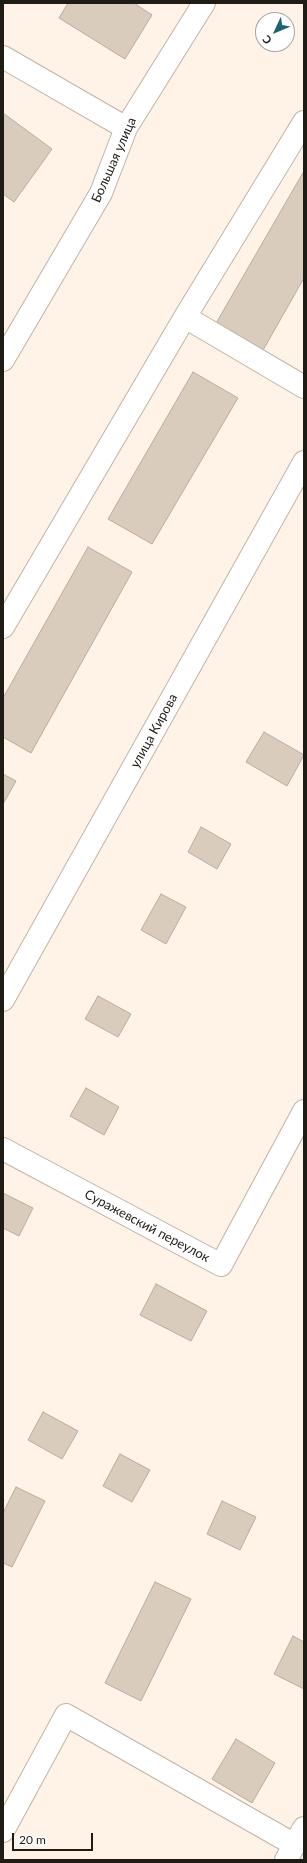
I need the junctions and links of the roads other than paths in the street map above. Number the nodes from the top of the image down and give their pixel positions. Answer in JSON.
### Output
{"nodes":[{"id":1,"x":198,"y":5,"type":"edge"},
{"id":2,"x":3,"y":57,"type":"edge"},
{"id":3,"x":304,"y":122,"type":"edge"},
{"id":4,"x":126,"y":128,"type":"junction"},
{"id":5,"x":185,"y":317,"type":"junction"},
{"id":6,"x":3,"y":360,"type":"edge"},
{"id":7,"x":304,"y":388,"type":"edge"},
{"id":8,"x":304,"y":462,"type":"edge"},
{"id":9,"x":3,"y":627,"type":"edge"},
{"id":10,"x":3,"y":1000,"type":"edge"},
{"id":11,"x":304,"y":1112,"type":"edge"},
{"id":12,"x":3,"y":1149,"type":"edge"},
{"id":13,"x":3,"y":1831,"type":"edge"},
{"id":14,"x":295,"y":1844,"type":"edge"}],
"edges":[{"from":1,"to":4,"type":"street","name":"Большая улица"},
{"from":2,"to":4,"type":"street"},
{"from":3,"to":5,"type":"street"},
{"from":4,"to":6,"type":"street","name":"Большая улица"},
{"from":5,"to":7,"type":"street"},
{"from":5,"to":9,"type":"street"},
{"from":8,"to":10,"type":"street","name":"улица Кирова"},
{"from":11,"to":12,"type":"street","name":"Суражевский переулок"},
{"from":13,"to":14,"type":"street"}]}
